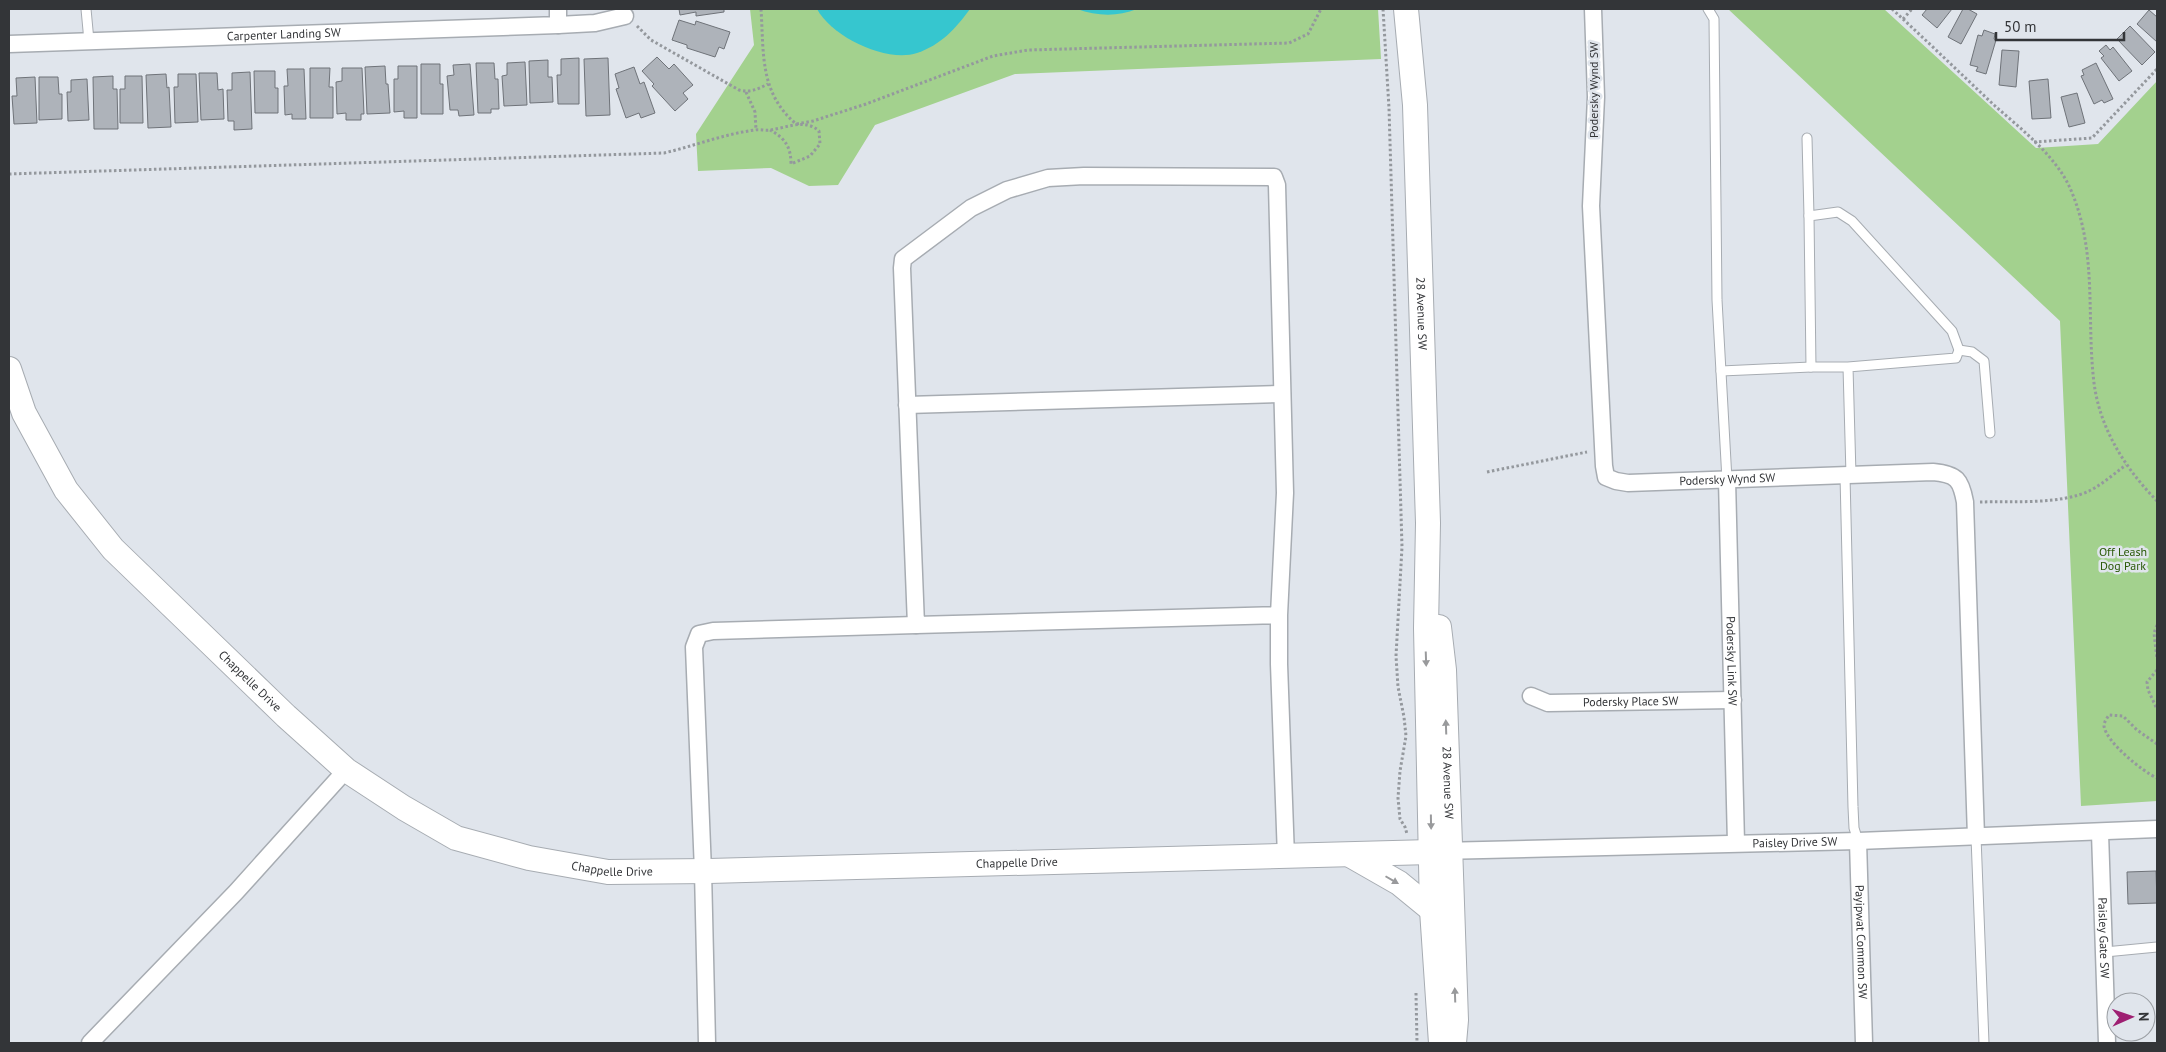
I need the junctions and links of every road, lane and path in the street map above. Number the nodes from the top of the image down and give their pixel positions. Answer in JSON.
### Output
{"nodes":[{"id":1,"x":86,"y":9,"type":"edge"},
{"id":2,"x":761,"y":9,"type":"edge"},
{"id":3,"x":1321,"y":9,"type":"edge"},
{"id":4,"x":1383,"y":9,"type":"edge"},
{"id":5,"x":1406,"y":9,"type":"edge"},
{"id":6,"x":1423,"y":9,"type":"edge"},
{"id":7,"x":1593,"y":9,"type":"edge"},
{"id":8,"x":1708,"y":9,"type":"edge"},
{"id":9,"x":1892,"y":9,"type":"edge"},
{"id":10,"x":1912,"y":9,"type":"edge"},
{"id":11,"x":625,"y":16,"type":"joint"},
{"id":12,"x":558,"y":17,"type":"edge"},
{"id":13,"x":1902,"y":19,"type":"junction"},
{"id":14,"x":89,"y":41,"type":"junction"},
{"id":15,"x":9,"y":44,"type":"edge"},
{"id":16,"x":2157,"y":69,"type":"edge"},
{"id":17,"x":768,"y":84,"type":"junction"},
{"id":18,"x":746,"y":92,"type":"junction"},
{"id":19,"x":1415,"y":105,"type":"junction"},
{"id":20,"x":796,"y":124,"type":"junction"},
{"id":21,"x":756,"y":130,"type":"junction"},
{"id":22,"x":770,"y":130,"type":"junction"},
{"id":23,"x":1807,"y":138,"type":"dead end"},
{"id":24,"x":2034,"y":142,"type":"junction"},
{"id":25,"x":9,"y":174,"type":"edge"},
{"id":26,"x":1809,"y":216,"type":"junction"},
{"id":27,"x":1959,"y":350,"type":"junction"},
{"id":28,"x":1811,"y":367,"type":"junction"},
{"id":29,"x":1848,"y":367,"type":"junction"},
{"id":30,"x":9,"y":369,"type":"edge"},
{"id":31,"x":1721,"y":371,"type":"junction"},
{"id":32,"x":1282,"y":394,"type":"junction"},
{"id":33,"x":907,"y":405,"type":"junction"},
{"id":34,"x":1990,"y":432,"type":"dead end"},
{"id":35,"x":1603,"y":449,"type":"junction"},
{"id":36,"x":2126,"y":465,"type":"junction"},
{"id":37,"x":1487,"y":472,"type":"dead end"},
{"id":38,"x":1848,"y":475,"type":"junction"},
{"id":39,"x":1726,"y":480,"type":"junction"},
{"id":40,"x":2157,"y":501,"type":"edge"},
{"id":41,"x":1965,"y":502,"type":"junction"},
{"id":42,"x":1278,"y":616,"type":"junction"},
{"id":43,"x":2157,"y":624,"type":"edge"},
{"id":44,"x":916,"y":625,"type":"junction"},
{"id":45,"x":2157,"y":659,"type":"edge"},
{"id":46,"x":2157,"y":670,"type":"edge"},
{"id":47,"x":1531,"y":696,"type":"dead end"},
{"id":48,"x":1732,"y":700,"type":"junction"},
{"id":49,"x":2157,"y":709,"type":"edge"},
{"id":50,"x":2157,"y":744,"type":"edge"},
{"id":51,"x":346,"y":770,"type":"junction"},
{"id":52,"x":2157,"y":778,"type":"edge"},
{"id":53,"x":1405,"y":827,"type":"dead end"},
{"id":54,"x":2157,"y":830,"type":"edge"},
{"id":55,"x":2100,"y":833,"type":"junction"},
{"id":56,"x":1976,"y":837,"type":"junction"},
{"id":57,"x":1858,"y":841,"type":"junction"},
{"id":58,"x":1736,"y":843,"type":"junction"},
{"id":59,"x":1441,"y":851,"type":"junction"},
{"id":60,"x":1350,"y":855,"type":"junction"},
{"id":61,"x":1286,"y":857,"type":"junction"},
{"id":62,"x":703,"y":871,"type":"junction"},
{"id":63,"x":1432,"y":910,"type":"junction"},
{"id":64,"x":2157,"y":947,"type":"edge"},
{"id":65,"x":2105,"y":952,"type":"junction"},
{"id":66,"x":1415,"y":986,"type":"dead end"},
{"id":67,"x":90,"y":1043,"type":"edge"},
{"id":68,"x":707,"y":1043,"type":"edge"},
{"id":69,"x":1417,"y":1043,"type":"edge"},
{"id":70,"x":1441,"y":1043,"type":"edge"},
{"id":71,"x":1454,"y":1043,"type":"edge"},
{"id":72,"x":1864,"y":1043,"type":"edge"},
{"id":73,"x":1984,"y":1043,"type":"edge"},
{"id":74,"x":2107,"y":1043,"type":"edge"}],
"edges":[{"from":1,"to":14,"type":"lane"},
{"from":2,"to":17,"type":"path"},
{"from":3,"to":20,"type":"path"},
{"from":4,"to":53,"type":"path"},
{"from":5,"to":19,"type":"street","name":"28 Avenue SW"},
{"from":6,"to":19,"type":"street","name":"28 Avenue SW"},
{"from":7,"to":35,"type":"street","name":"Podersky Wynd SW"},
{"from":8,"to":31,"type":"lane"},
{"from":9,"to":13,"type":"path"},
{"from":10,"to":13,"type":"path"},
{"from":11,"to":12,"type":"street","name":"Carpenter Landing SW"},
{"from":11,"to":18,"type":"path"},
{"from":12,"to":14,"type":"street","name":"Carpenter Landing SW"},
{"from":13,"to":24,"type":"path"},
{"from":14,"to":15,"type":"street","name":"Carpenter Landing SW"},
{"from":16,"to":24,"type":"path"},
{"from":17,"to":18,"type":"path"},
{"from":17,"to":20,"type":"path"},
{"from":18,"to":21,"type":"path"},
{"from":19,"to":59,"type":"street","name":"28 Avenue SW"},
{"from":20,"to":22,"type":"path"},
{"from":20,"to":22,"type":"path"},
{"from":21,"to":22,"type":"path"},
{"from":21,"to":25,"type":"path"},
{"from":23,"to":26,"type":"lane"},
{"from":24,"to":36,"type":"path"},
{"from":26,"to":27,"type":"lane"},
{"from":26,"to":28,"type":"lane"},
{"from":27,"to":29,"type":"lane"},
{"from":27,"to":34,"type":"lane"},
{"from":28,"to":29,"type":"lane"},
{"from":28,"to":31,"type":"lane"},
{"from":29,"to":38,"type":"lane"},
{"from":30,"to":51,"type":"street","name":"Chappelle Drive"},
{"from":31,"to":39,"type":"lane"},
{"from":32,"to":33,"type":"street"},
{"from":32,"to":33,"type":"street"},
{"from":32,"to":42,"type":"street"},
{"from":33,"to":44,"type":"street"},
{"from":35,"to":37,"type":"path"},
{"from":35,"to":39,"type":"street","name":"Podersky Wynd SW"},
{"from":36,"to":40,"type":"path"},
{"from":36,"to":41,"type":"path"},
{"from":38,"to":39,"type":"street","name":"Podersky Wynd SW"},
{"from":38,"to":41,"type":"street","name":"Podersky Wynd SW"},
{"from":38,"to":57,"type":"lane"},
{"from":39,"to":48,"type":"street","name":"Podersky Link SW"},
{"from":41,"to":56,"type":"street","name":"Podersky Wynd SW"},
{"from":42,"to":44,"type":"street"},
{"from":42,"to":61,"type":"street"},
{"from":43,"to":45,"type":"path"},
{"from":44,"to":62,"type":"street"},
{"from":46,"to":49,"type":"path"},
{"from":47,"to":48,"type":"street","name":"Podersky Place SW"},
{"from":48,"to":58,"type":"street","name":"Podersky Link SW"},
{"from":50,"to":52,"type":"path"},
{"from":51,"to":62,"type":"street","name":"Chappelle Drive"},
{"from":51,"to":67,"type":"street"},
{"from":54,"to":55,"type":"street","name":"Paisley Drive SW"},
{"from":55,"to":56,"type":"street","name":"Paisley Drive SW"},
{"from":55,"to":65,"type":"street","name":"Paisley Gate SW"},
{"from":56,"to":57,"type":"street","name":"Paisley Drive SW"},
{"from":56,"to":73,"type":"lane"},
{"from":57,"to":58,"type":"street","name":"Paisley Drive SW"},
{"from":57,"to":72,"type":"street","name":"Payipwat Common SW"},
{"from":58,"to":59,"type":"street","name":"Paisley Drive SW"},
{"from":59,"to":60,"type":"street","name":"Chappelle Drive"},
{"from":59,"to":63,"type":"street","name":"28 Avenue SW"},
{"from":71,"to":59,"type":"street","name":"28 Avenue SW","one_way":true},
{"from":60,"to":61,"type":"street","name":"Chappelle Drive"},
{"from":60,"to":63,"type":"street","one_way":true},
{"from":61,"to":62,"type":"street","name":"Chappelle Drive"},
{"from":62,"to":68,"type":"street"},
{"from":63,"to":70,"type":"street","name":"28 Avenue SW"},
{"from":64,"to":65,"type":"lane"},
{"from":65,"to":74,"type":"street","name":"Paisley Gate SW"},
{"from":66,"to":69,"type":"path"}]}
